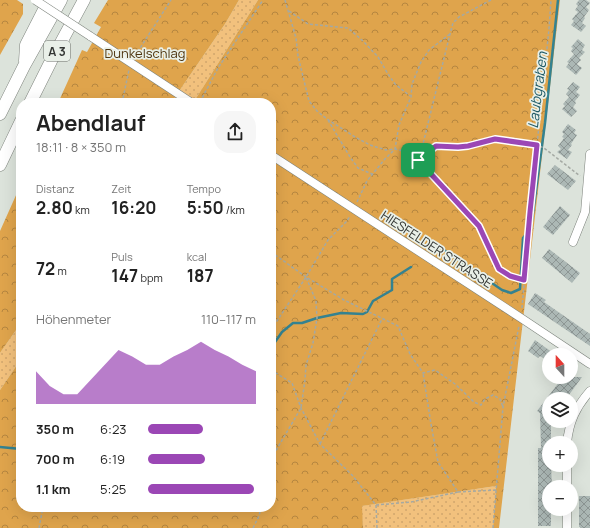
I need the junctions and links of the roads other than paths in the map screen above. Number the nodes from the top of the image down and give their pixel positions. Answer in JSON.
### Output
{"nodes":[{"id":1,"x":34,"y":0,"type":"edge"},
{"id":2,"x":48,"y":0,"type":"edge"},
{"id":3,"x":61,"y":0,"type":"edge"},
{"id":4,"x":84,"y":0,"type":"edge"},
{"id":5,"x":24,"y":66,"type":"junction"},
{"id":6,"x":33,"y":98,"type":"edge"},
{"id":7,"x":184,"y":98,"type":"edge"},
{"id":8,"x":0,"y":114,"type":"edge"},
{"id":9,"x":16,"y":131,"type":"edge"},
{"id":10,"x":276,"y":158,"type":"edge"},
{"id":11,"x":590,"y":158,"type":"edge"},
{"id":12,"x":0,"y":165,"type":"edge"},
{"id":13,"x":573,"y":242,"type":"dead end"},
{"id":14,"x":590,"y":364,"type":"edge"},
{"id":15,"x":590,"y":391,"type":"edge"},
{"id":16,"x":568,"y":436,"type":"edge"},
{"id":17,"x":567,"y":516,"type":"edge"},
{"id":18,"x":567,"y":528,"type":"edge"}],
"edges":[{"from":1,"to":7,"type":"street","bridge":true},
{"from":2,"to":5,"type":"highway","number":"A 3"},
{"from":3,"to":5,"type":"highway"},
{"from":4,"to":6,"type":"highway","number":"A 3"},
{"from":5,"to":8,"type":"highway","number":"A 3"},
{"from":9,"to":12,"type":"highway"},
{"from":10,"to":14,"type":"street","name":"HIESFELDER STRASSE"},
{"from":11,"to":13,"type":"street"},
{"from":15,"to":16,"type":"street"},
{"from":17,"to":18,"type":"street"}]}
